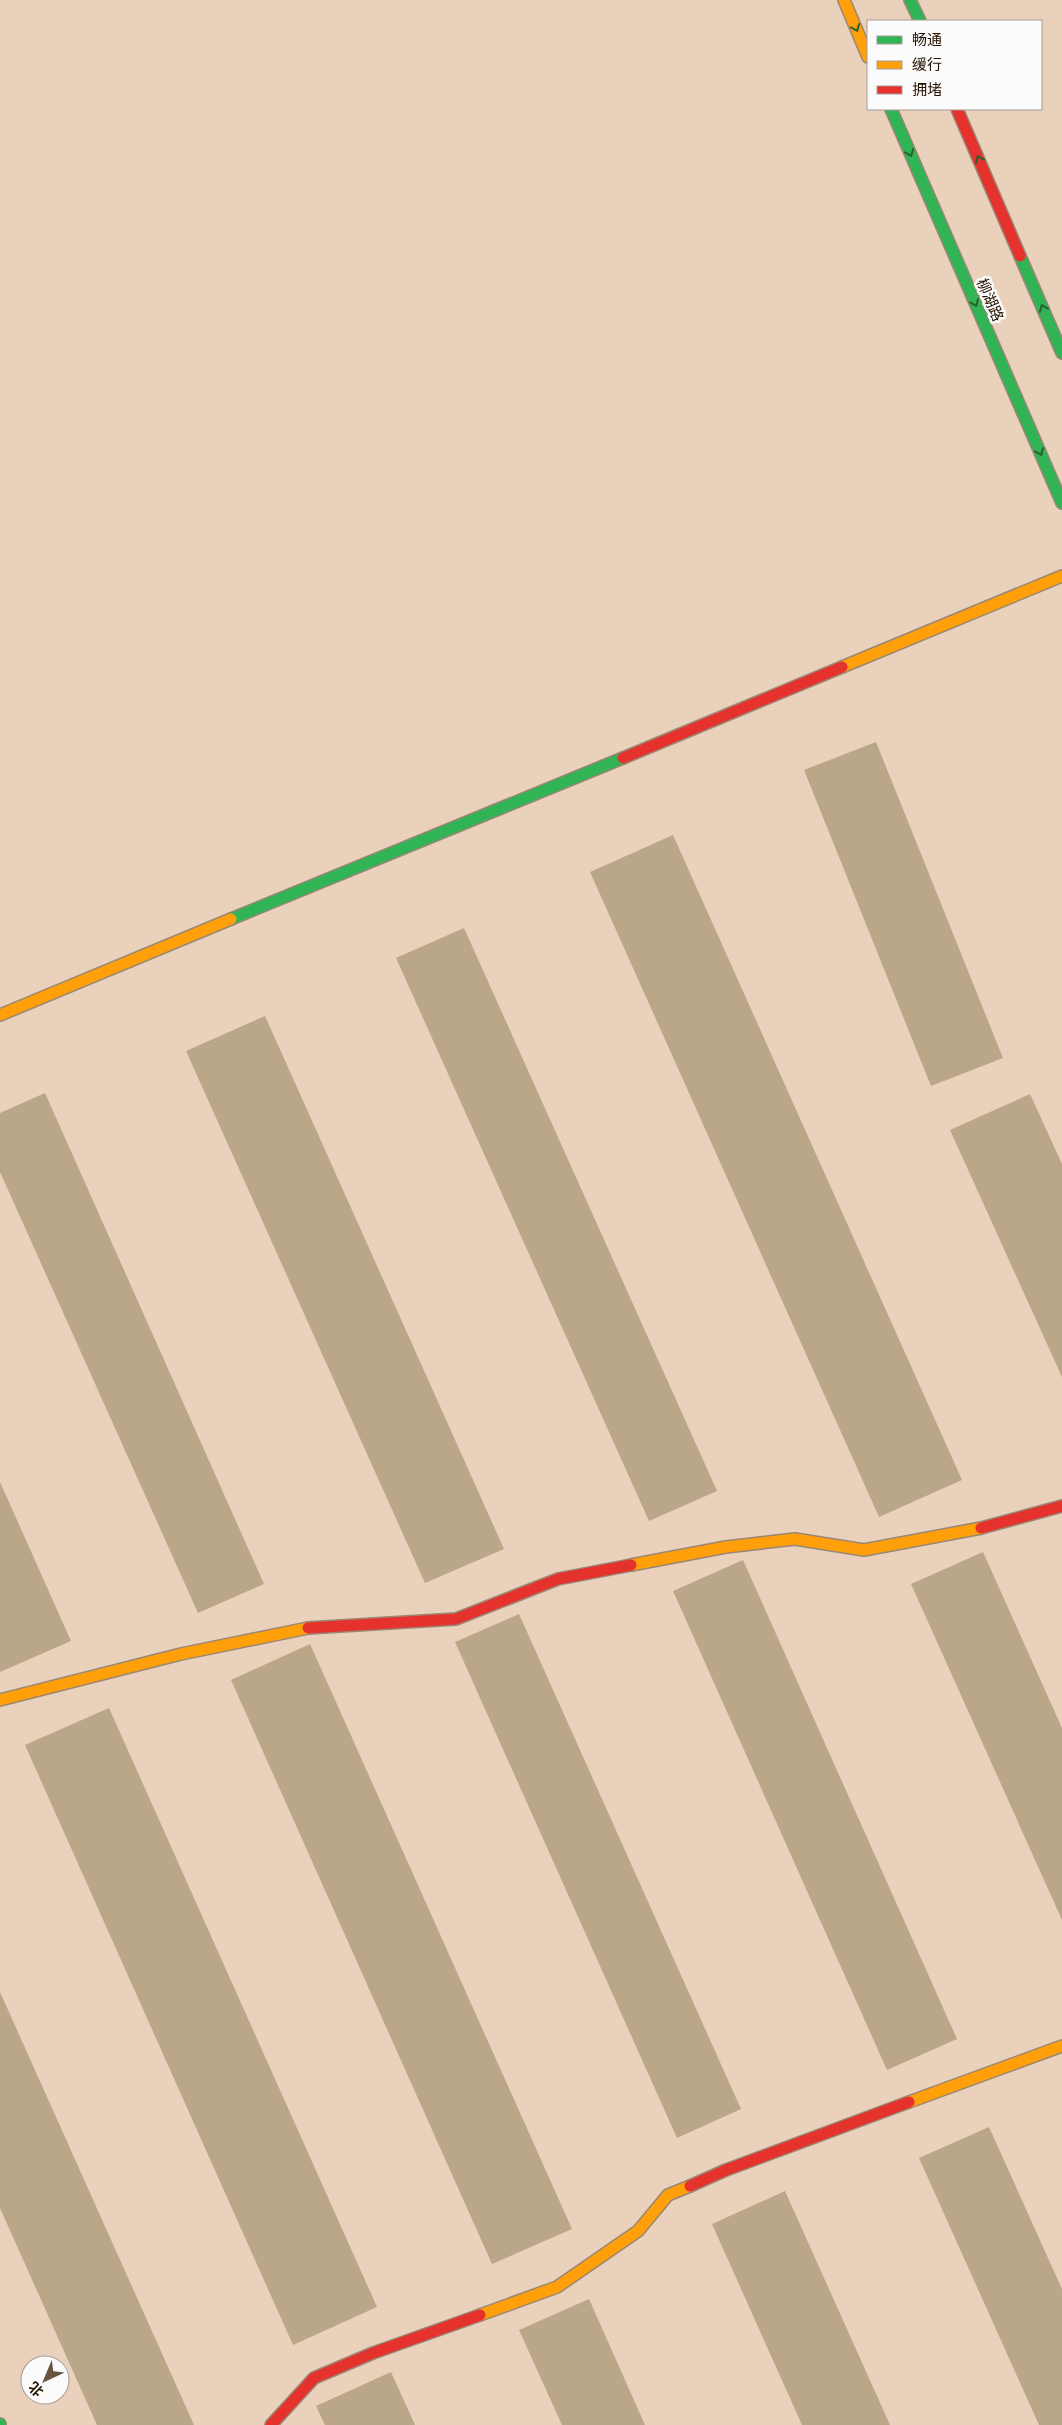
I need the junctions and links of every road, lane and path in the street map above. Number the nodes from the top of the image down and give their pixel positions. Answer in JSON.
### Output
{"nodes":[{"id":1,"x":844,"y":0,"type":"edge"},
{"id":2,"x":910,"y":0,"type":"edge"},
{"id":3,"x":920,"y":20,"type":"edge"},
{"id":4,"x":867,"y":54,"type":"edge"},
{"id":5,"x":891,"y":110,"type":"edge"},
{"id":6,"x":957,"y":110,"type":"edge"},
{"id":7,"x":1062,"y":353,"type":"edge"},
{"id":8,"x":1062,"y":502,"type":"edge"},
{"id":9,"x":1062,"y":576,"type":"edge"},
{"id":10,"x":0,"y":1015,"type":"edge"},
{"id":11,"x":1062,"y":1506,"type":"edge"},
{"id":12,"x":0,"y":1700,"type":"edge"},
{"id":13,"x":1062,"y":2046,"type":"edge"},
{"id":14,"x":271,"y":2425,"type":"edge"}],
"edges":[{"from":1,"to":4,"type":"street","one_way":true},
{"from":2,"to":3,"type":"street"},
{"from":5,"to":8,"type":"street","name":"柳湖路","one_way":true},
{"from":7,"to":6,"type":"street","one_way":true},
{"from":9,"to":10,"type":"street"},
{"from":11,"to":12,"type":"street"},
{"from":13,"to":14,"type":"street"}]}
